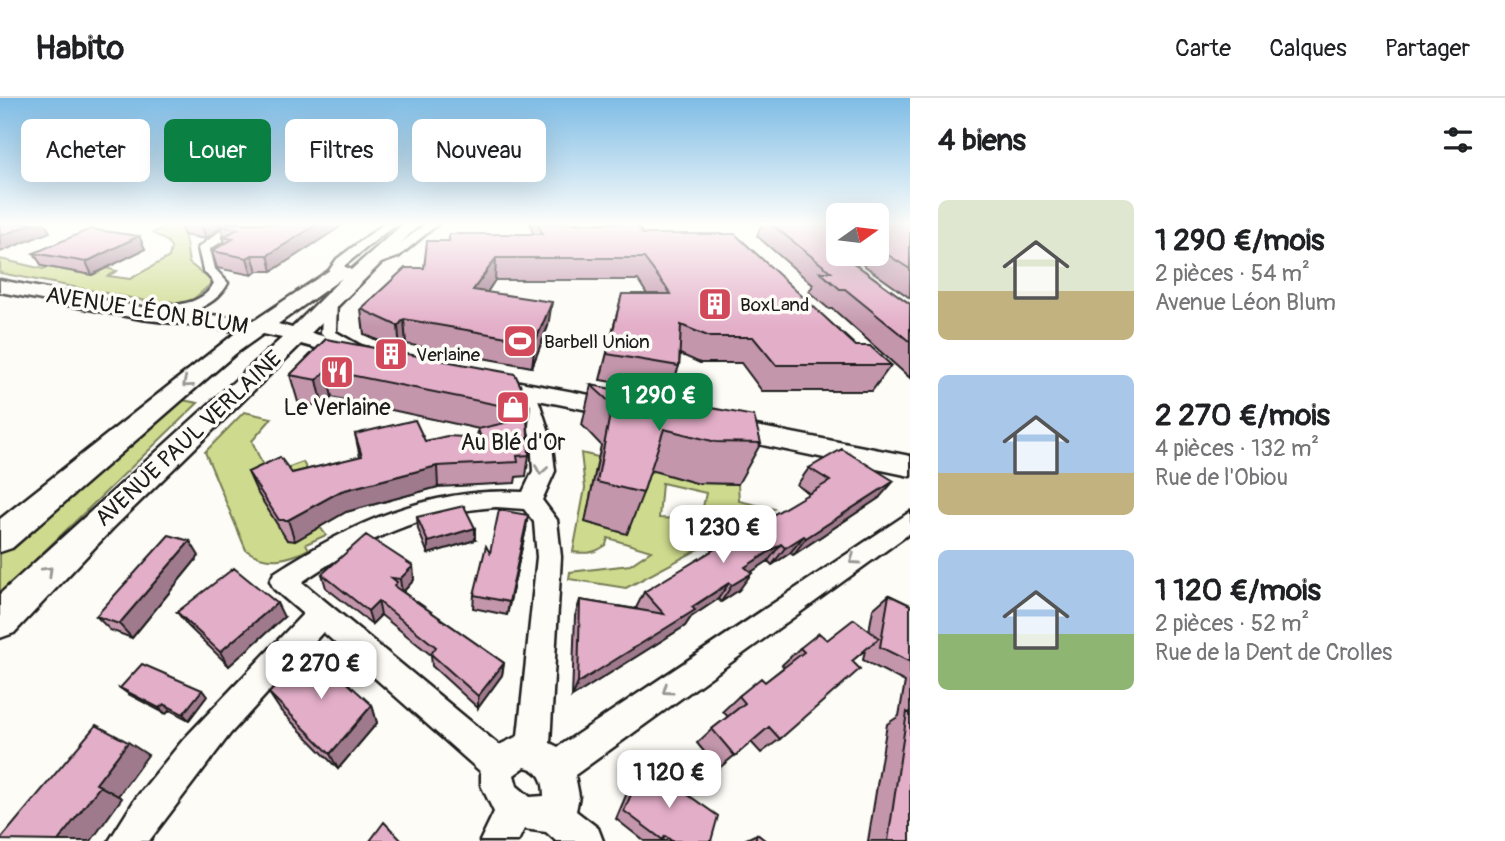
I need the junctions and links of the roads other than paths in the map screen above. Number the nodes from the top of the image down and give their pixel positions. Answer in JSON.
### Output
{"nodes":[{"id":1,"x":206,"y":258,"type":"edge"},
{"id":2,"x":347,"y":258,"type":"edge"},
{"id":3,"x":372,"y":258,"type":"edge"},
{"id":4,"x":379,"y":258,"type":"edge"},
{"id":5,"x":369,"y":260,"type":"junction"},
{"id":6,"x":332,"y":275,"type":"junction"},
{"id":7,"x":0,"y":286,"type":"edge"},
{"id":8,"x":213,"y":294,"type":"junction"},
{"id":9,"x":330,"y":299,"type":"junction"},
{"id":10,"x":141,"y":313,"type":"junction"},
{"id":11,"x":265,"y":336,"type":"junction"},
{"id":12,"x":378,"y":361,"type":"joint"},
{"id":13,"x":463,"y":378,"type":"edge"},
{"id":14,"x":526,"y":390,"type":"junction"},
{"id":15,"x":649,"y":414,"type":"edge"},
{"id":16,"x":690,"y":422,"type":"edge"},
{"id":17,"x":910,"y":466,"type":"edge"},
{"id":18,"x":530,"y":501,"type":"junction"},
{"id":19,"x":910,"y":521,"type":"edge"},
{"id":20,"x":0,"y":538,"type":"edge"},
{"id":21,"x":321,"y":615,"type":"junction"},
{"id":22,"x":0,"y":620,"type":"edge"},
{"id":23,"x":545,"y":760,"type":"junction"},
{"id":24,"x":500,"y":767,"type":"junction"},
{"id":25,"x":555,"y":817,"type":"junction"},
{"id":26,"x":505,"y":829,"type":"edge"},
{"id":27,"x":127,"y":841,"type":"edge"},
{"id":28,"x":584,"y":841,"type":"edge"}],
"edges":[{"from":1,"to":8,"type":"street"},
{"from":2,"to":6,"type":"street"},
{"from":3,"to":5,"type":"main road","name":"AVENUE PAUL VERLAINE"},
{"from":4,"to":5,"type":"street"},
{"from":5,"to":6,"type":"main road","name":"AVENUE PAUL VERLAINE"},
{"from":5,"to":9,"type":"main road","name":"AVENUE PAUL VERLAINE"},
{"from":6,"to":11,"type":"main road","name":"AVENUE PAUL VERLAINE"},
{"from":7,"to":10,"type":"main road","name":"AVENUE LÉON BLUM"},
{"from":8,"to":10,"type":"street"},
{"from":8,"to":11,"type":"street"},
{"from":9,"to":11,"type":"main road","name":"AVENUE PAUL VERLAINE"},
{"from":9,"to":12,"type":"street"},
{"from":10,"to":11,"type":"main road","name":"AVENUE LÉON BLUM"},
{"from":10,"to":11,"type":"main road","name":"AVENUE LÉON BLUM"},
{"from":11,"to":12,"type":"main road"},
{"from":11,"to":20,"type":"main road","name":"AVENUE PAUL VERLAINE","one_way":true},
{"from":22,"to":11,"type":"main road","name":"AVENUE PAUL VERLAINE","one_way":true},
{"from":13,"to":14,"type":"main road"},
{"from":14,"to":15,"type":"main road"},
{"from":14,"to":18,"type":"street","one_way":true},
{"from":16,"to":17,"type":"main road"},
{"from":18,"to":21,"type":"street"},
{"from":18,"to":23,"type":"street"},
{"from":19,"to":23,"type":"street","one_way":true},
{"from":21,"to":24,"type":"street"},
{"from":21,"to":27,"type":"street"},
{"from":23,"to":24,"type":"street"},
{"from":23,"to":25,"type":"street"},
{"from":24,"to":26,"type":"street"},
{"from":25,"to":26,"type":"street"},
{"from":25,"to":28,"type":"street"}]}
